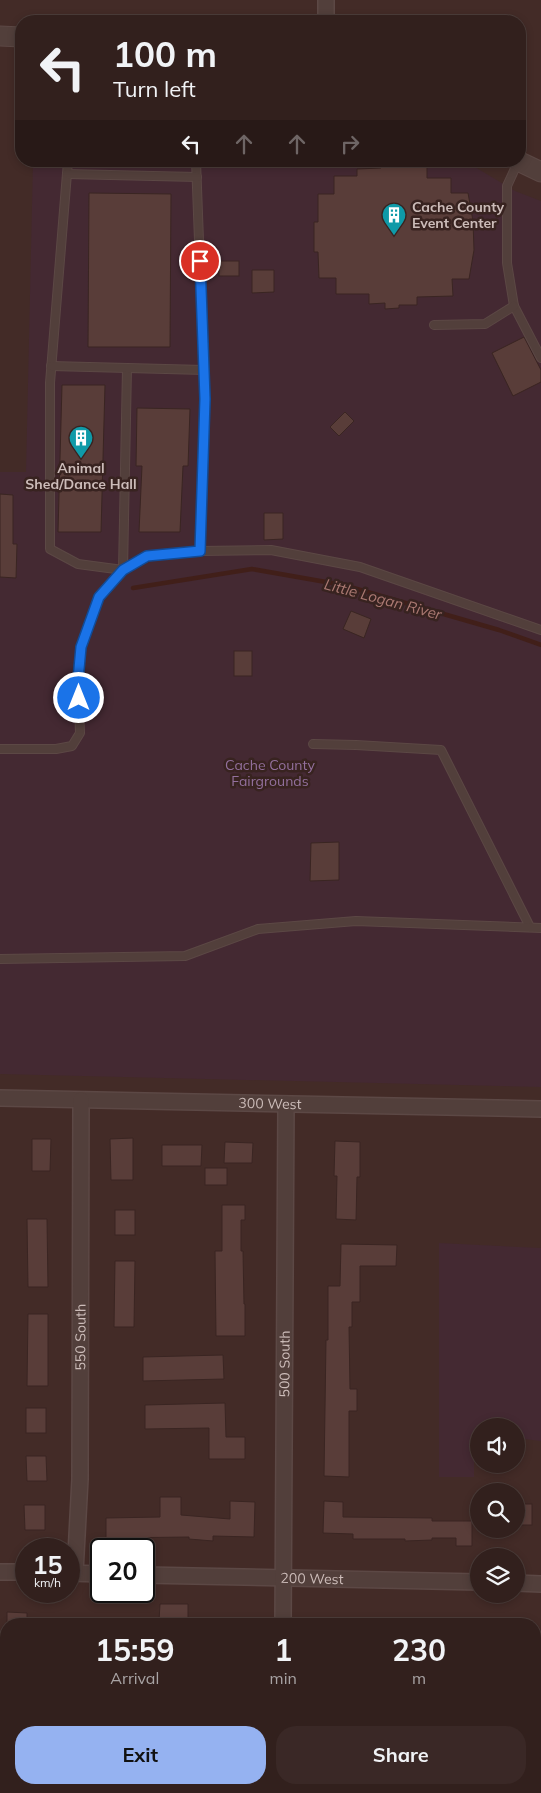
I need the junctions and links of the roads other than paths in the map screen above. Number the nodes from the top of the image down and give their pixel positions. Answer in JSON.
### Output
{"nodes":[{"id":1,"x":326,"y":0,"type":"edge"},
{"id":2,"x":326,"y":15,"type":"edge"},
{"id":3,"x":0,"y":36,"type":"edge"},
{"id":4,"x":15,"y":37,"type":"edge"},
{"id":5,"x":526,"y":165,"type":"edge"},
{"id":6,"x":68,"y":167,"type":"edge"},
{"id":7,"x":196,"y":167,"type":"edge"},
{"id":8,"x":515,"y":167,"type":"edge"},
{"id":9,"x":541,"y":172,"type":"edge"},
{"id":10,"x":68,"y":174,"type":"junction"},
{"id":11,"x":197,"y":176,"type":"junction"},
{"id":12,"x":514,"y":306,"type":"junction"},
{"id":13,"x":434,"y":325,"type":"dead end"},
{"id":14,"x":541,"y":358,"type":"edge"},
{"id":15,"x":51,"y":366,"type":"junction"},
{"id":16,"x":127,"y":368,"type":"junction"},
{"id":17,"x":204,"y":370,"type":"junction"},
{"id":18,"x":200,"y":551,"type":"junction"},
{"id":19,"x":123,"y":570,"type":"junction"},
{"id":20,"x":541,"y":630,"type":"edge"},
{"id":21,"x":313,"y":744,"type":"dead end"},
{"id":22,"x":0,"y":749,"type":"edge"},
{"id":23,"x":530,"y":927,"type":"junction"},
{"id":24,"x":541,"y":928,"type":"edge"},
{"id":25,"x":0,"y":959,"type":"edge"},
{"id":26,"x":0,"y":1098,"type":"edge"},
{"id":27,"x":81,"y":1100,"type":"junction"},
{"id":28,"x":286,"y":1104,"type":"junction"},
{"id":29,"x":541,"y":1109,"type":"edge"},
{"id":30,"x":75,"y":1538,"type":"edge"},
{"id":31,"x":0,"y":1572,"type":"edge"},
{"id":32,"x":15,"y":1572,"type":"edge"},
{"id":33,"x":155,"y":1575,"type":"edge"},
{"id":34,"x":283,"y":1578,"type":"junction"},
{"id":35,"x":470,"y":1582,"type":"edge"},
{"id":36,"x":525,"y":1583,"type":"edge"},
{"id":37,"x":541,"y":1584,"type":"edge"},
{"id":38,"x":283,"y":1618,"type":"edge"}],
"edges":[{"from":1,"to":2,"type":"street"},
{"from":3,"to":4,"type":"street"},
{"from":5,"to":9,"type":"street"},
{"from":6,"to":10,"type":"lane"},
{"from":7,"to":11,"type":"lane"},
{"from":8,"to":12,"type":"lane"},
{"from":10,"to":11,"type":"lane"},
{"from":10,"to":15,"type":"lane"},
{"from":11,"to":17,"type":"lane"},
{"from":12,"to":13,"type":"lane"},
{"from":12,"to":14,"type":"lane"},
{"from":15,"to":16,"type":"lane"},
{"from":15,"to":19,"type":"lane"},
{"from":16,"to":17,"type":"lane"},
{"from":16,"to":19,"type":"lane"},
{"from":17,"to":18,"type":"lane"},
{"from":18,"to":19,"type":"lane"},
{"from":18,"to":20,"type":"lane"},
{"from":19,"to":22,"type":"lane"},
{"from":21,"to":23,"type":"lane"},
{"from":23,"to":24,"type":"lane"},
{"from":23,"to":25,"type":"lane"},
{"from":26,"to":27,"type":"street","name":"300 West"},
{"from":27,"to":28,"type":"street","name":"300 West"},
{"from":27,"to":30,"type":"street","name":"550 South"},
{"from":28,"to":29,"type":"street","name":"300 West"},
{"from":28,"to":34,"type":"street","name":"500 South"},
{"from":31,"to":32,"type":"street"},
{"from":33,"to":34,"type":"street","name":"200 West"},
{"from":34,"to":35,"type":"street","name":"200 West"},
{"from":34,"to":38,"type":"street","name":"500 South"},
{"from":36,"to":37,"type":"street"}]}
